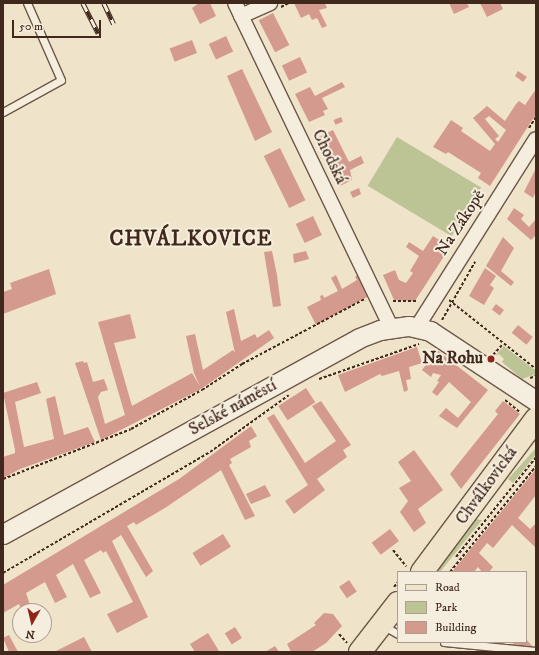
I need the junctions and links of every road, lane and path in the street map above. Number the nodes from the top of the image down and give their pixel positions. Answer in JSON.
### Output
{"nodes":[{"id":1,"x":27,"y":3,"type":"edge"},
{"id":2,"x":235,"y":3,"type":"edge"},
{"id":3,"x":270,"y":3,"type":"edge"},
{"id":4,"x":242,"y":16,"type":"junction"},
{"id":5,"x":3,"y":112,"type":"edge"},
{"id":6,"x":536,"y":117,"type":"edge"},
{"id":7,"x":532,"y":134,"type":"edge"},
{"id":8,"x":438,"y":292,"type":"junction"},
{"id":9,"x":390,"y":295,"type":"dead end"},
{"id":10,"x":371,"y":296,"type":"dead end"},
{"id":11,"x":420,"y":297,"type":"dead end"},
{"id":12,"x":391,"y":327,"type":"junction"},
{"id":13,"x":417,"y":327,"type":"junction"},
{"id":14,"x":424,"y":345,"type":"dead end"},
{"id":15,"x":466,"y":356,"type":"junction"},
{"id":16,"x":536,"y":369,"type":"edge"},
{"id":17,"x":315,"y":380,"type":"dead end"},
{"id":18,"x":291,"y":394,"type":"dead end"},
{"id":19,"x":536,"y":401,"type":"edge"},
{"id":20,"x":536,"y":418,"type":"edge"},
{"id":21,"x":536,"y":438,"type":"edge"},
{"id":22,"x":536,"y":457,"type":"edge"},
{"id":23,"x":536,"y":466,"type":"edge"},
{"id":24,"x":3,"y":479,"type":"edge"},
{"id":25,"x":452,"y":533,"type":"junction"},
{"id":26,"x":3,"y":534,"type":"edge"},
{"id":27,"x":393,"y":550,"type":"dead end"},
{"id":28,"x":453,"y":561,"type":"dead end"},
{"id":29,"x":415,"y":570,"type":"edge"},
{"id":30,"x":451,"y":571,"type":"edge"},
{"id":31,"x":3,"y":573,"type":"edge"},
{"id":32,"x":397,"y":605,"type":"edge"},
{"id":33,"x":390,"y":629,"type":"edge"},
{"id":34,"x":339,"y":634,"type":"dead end"},
{"id":35,"x":453,"y":643,"type":"edge"},
{"id":36,"x":354,"y":649,"type":"edge"},
{"id":37,"x":536,"y":652,"type":"edge"}],
"edges":[{"from":1,"to":5,"type":"lane"},
{"from":2,"to":4,"type":"street","name":"Chodská"},
{"from":3,"to":4,"type":"street"},
{"from":4,"to":12,"type":"street","name":"Chodská"},
{"from":6,"to":7,"type":"path"},
{"from":7,"to":8,"type":"street","name":"Na Zákopě"},
{"from":8,"to":13,"type":"street","name":"Na Zákopě"},
{"from":8,"to":16,"type":"path"},
{"from":9,"to":11,"type":"path"},
{"from":10,"to":24,"type":"path"},
{"from":12,"to":13,"type":"street","name":"Selské náměstí"},
{"from":12,"to":26,"type":"street","name":"Selské náměstí"},
{"from":13,"to":15,"type":"street","name":"Selské náměstí"},
{"from":14,"to":17,"type":"path"},
{"from":15,"to":19,"type":"street","name":"Selské náměstí"},
{"from":15,"to":20,"type":"street","name":"Selské náměstí"},
{"from":18,"to":31,"type":"path"},
{"from":20,"to":25,"type":"main road","name":"Chválkovická"},
{"from":21,"to":25,"type":"main road","name":"Chválkovická"},
{"from":22,"to":28,"type":"path"},
{"from":23,"to":30,"type":"path"},
{"from":25,"to":29,"type":"main road","name":"Chválkovická"},
{"from":27,"to":29,"type":"path"},
{"from":32,"to":33,"type":"main road"},
{"from":33,"to":36,"type":"main road"},
{"from":34,"to":36,"type":"path"},
{"from":35,"to":37,"type":"lane"}]}
